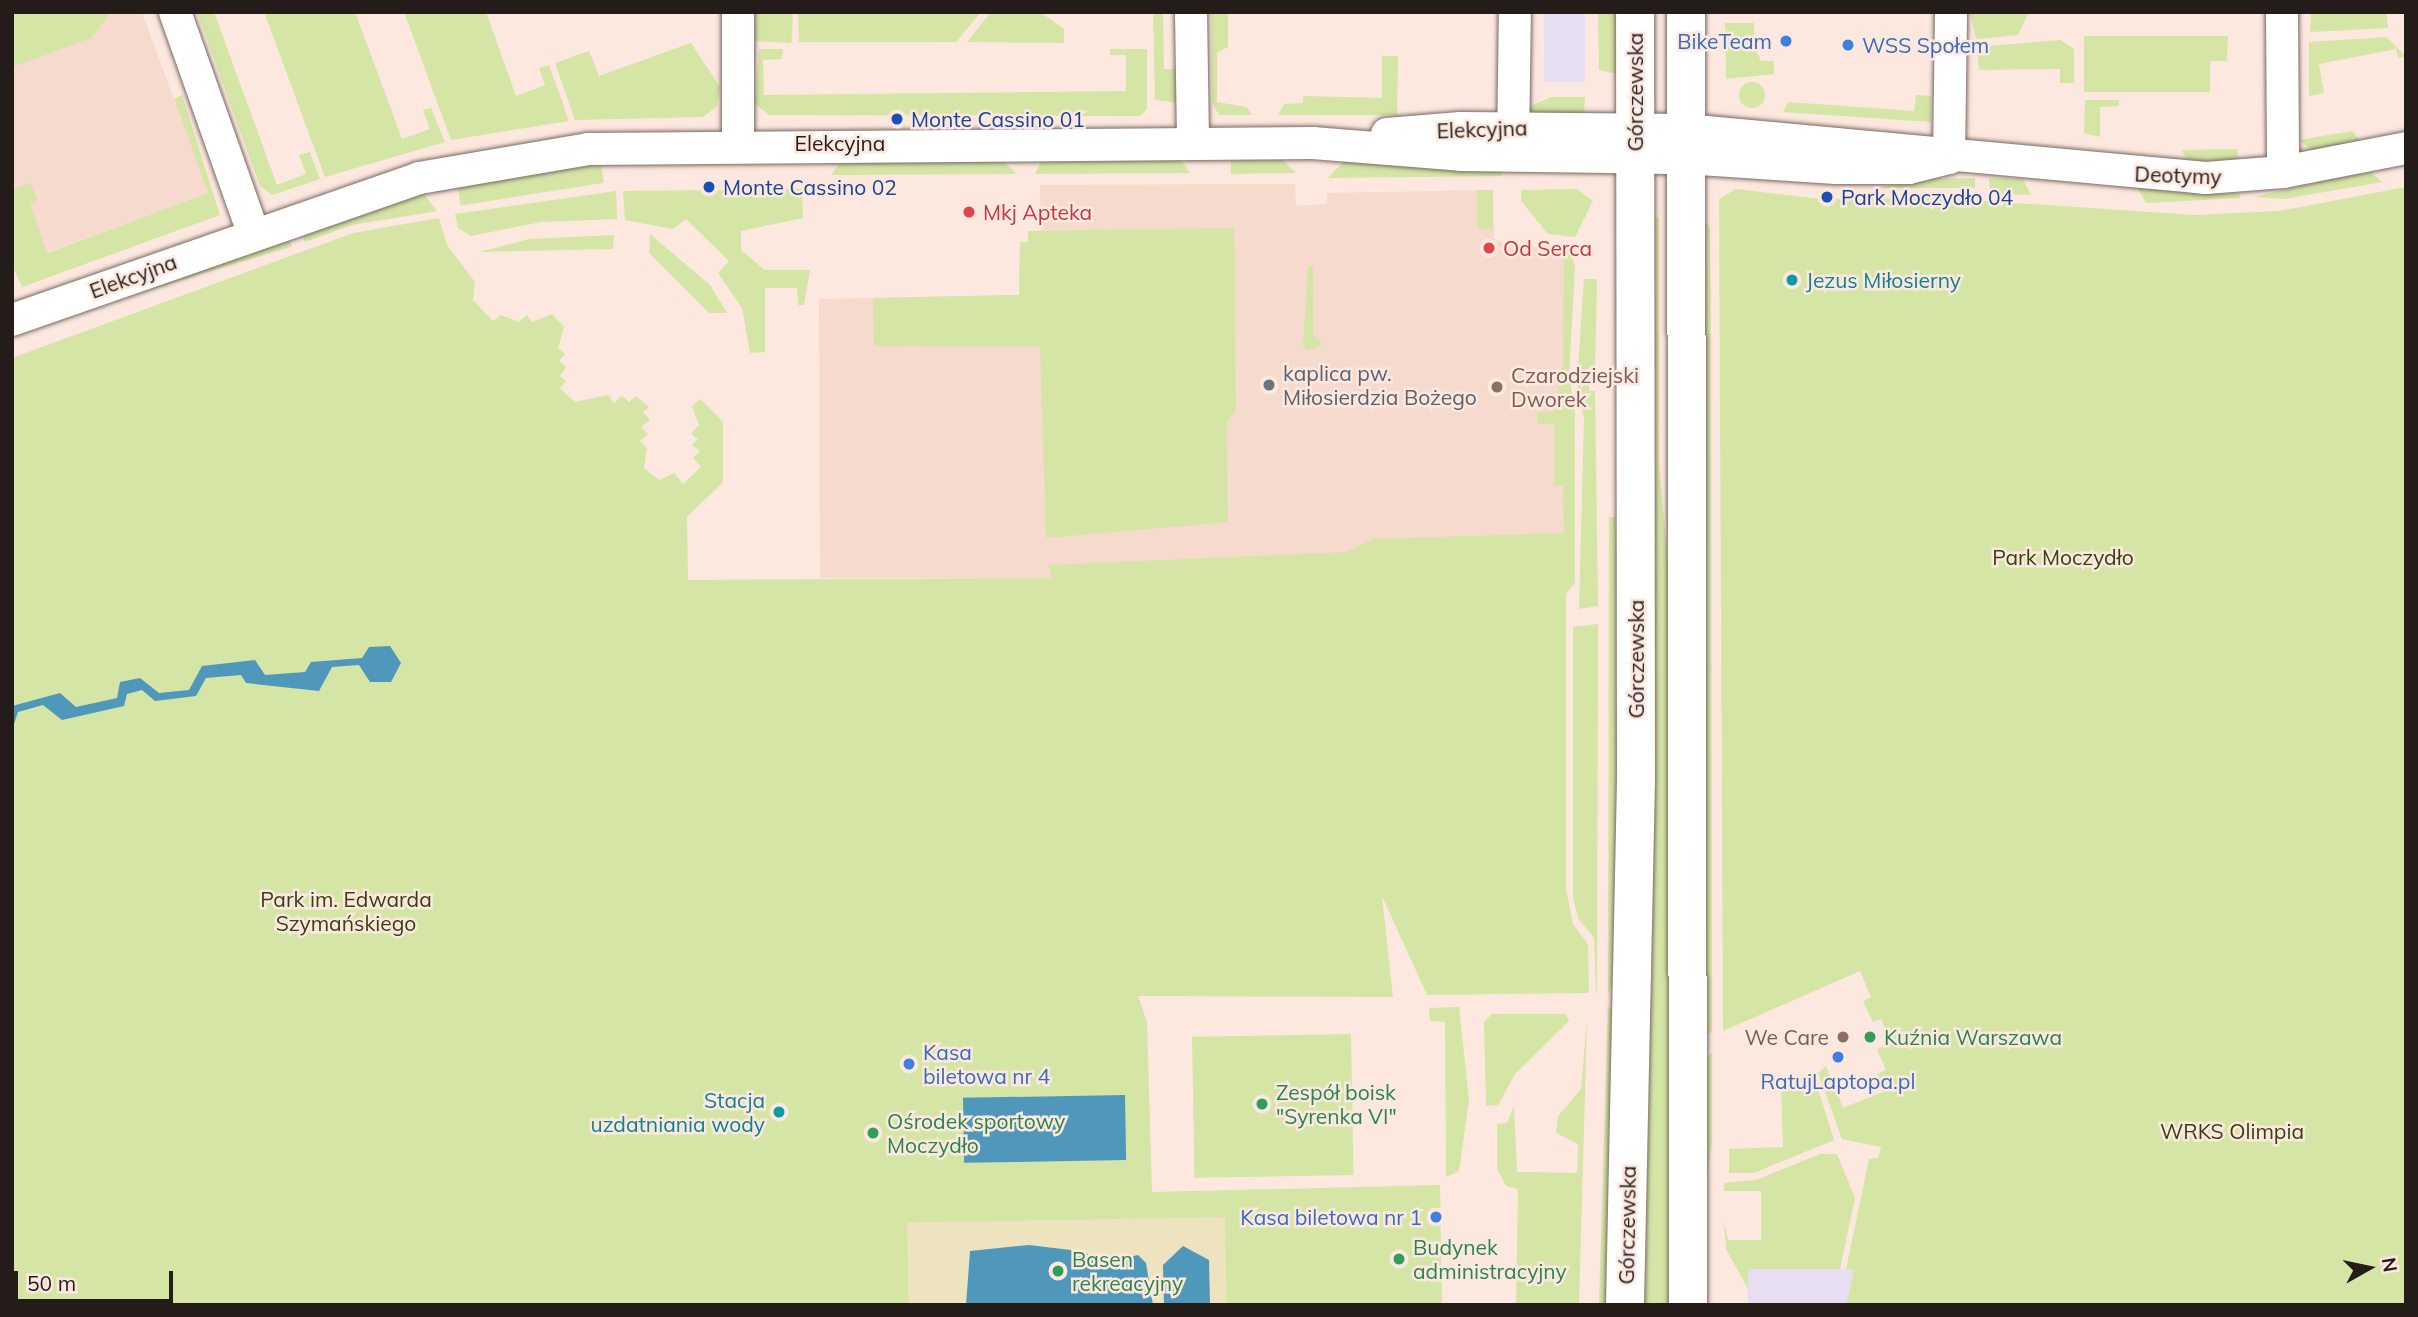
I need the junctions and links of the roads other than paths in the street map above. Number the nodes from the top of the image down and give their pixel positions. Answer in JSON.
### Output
{"nodes":[{"id":1,"x":175,"y":12,"type":"edge"},
{"id":2,"x":738,"y":12,"type":"edge"},
{"id":3,"x":1191,"y":12,"type":"edge"},
{"id":4,"x":1515,"y":12,"type":"edge"},
{"id":5,"x":1635,"y":12,"type":"edge"},
{"id":6,"x":1686,"y":12,"type":"edge"},
{"id":7,"x":1951,"y":12,"type":"edge"},
{"id":8,"x":2282,"y":12,"type":"edge"},
{"id":9,"x":1194,"y":142,"type":"junction"},
{"id":10,"x":1513,"y":142,"type":"junction"},
{"id":11,"x":1635,"y":143,"type":"junction"},
{"id":12,"x":738,"y":144,"type":"junction"},
{"id":13,"x":1685,"y":144,"type":"junction"},
{"id":14,"x":2406,"y":148,"type":"edge"},
{"id":15,"x":1949,"y":158,"type":"junction"},
{"id":16,"x":2283,"y":172,"type":"junction"},
{"id":17,"x":253,"y":232,"type":"junction"},
{"id":18,"x":12,"y":320,"type":"edge"},
{"id":19,"x":1625,"y":1305,"type":"edge"},
{"id":20,"x":1688,"y":1305,"type":"edge"}],
"edges":[{"from":1,"to":17,"type":"street"},
{"from":2,"to":12,"type":"street"},
{"from":3,"to":9,"type":"street"},
{"from":4,"to":10,"type":"street"},
{"from":5,"to":11,"type":"main road","name":"Górczewska"},
{"from":6,"to":13,"type":"main road"},
{"from":7,"to":15,"type":"street"},
{"from":8,"to":16,"type":"street"},
{"from":9,"to":10,"type":"street","name":"Elekcyjna"},
{"from":9,"to":12,"type":"street","name":"Elekcyjna"},
{"from":10,"to":11,"type":"street","name":"Elekcyjna"},
{"from":11,"to":13,"type":"street","name":"Deotymy"},
{"from":11,"to":19,"type":"main road","name":"Górczewska"},
{"from":12,"to":17,"type":"street","name":"Elekcyjna"},
{"from":13,"to":15,"type":"street","name":"Deotymy"},
{"from":13,"to":20,"type":"main road"},
{"from":14,"to":16,"type":"street","name":"Deotymy"},
{"from":15,"to":16,"type":"street","name":"Deotymy"},
{"from":17,"to":18,"type":"street","name":"Elekcyjna"}]}
